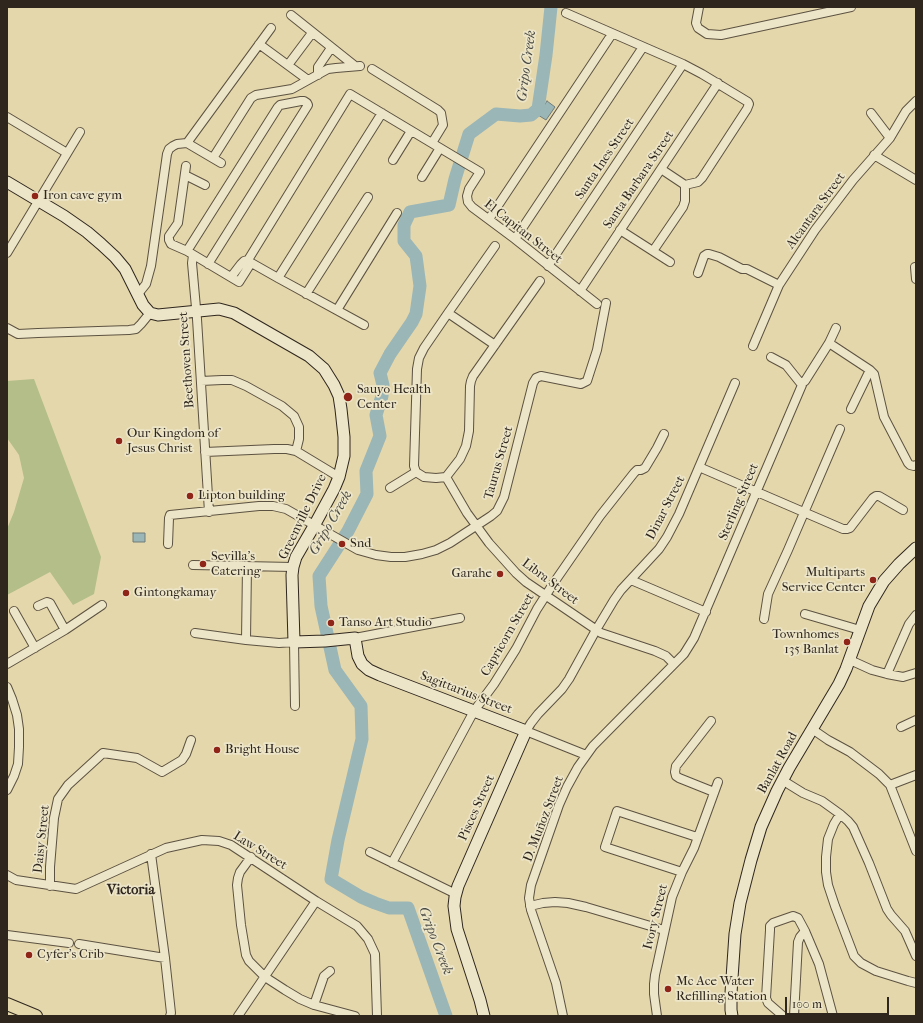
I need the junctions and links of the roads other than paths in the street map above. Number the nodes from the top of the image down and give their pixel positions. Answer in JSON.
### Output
{"nodes":[{"id":1,"x":699,"y":7,"type":"edge"},
{"id":2,"x":850,"y":7,"type":"edge"},
{"id":3,"x":816,"y":11,"type":"edge"},
{"id":4,"x":566,"y":13,"type":"dead end"},
{"id":5,"x":291,"y":15,"type":"dead end"},
{"id":6,"x":271,"y":28,"type":"dead end"},
{"id":7,"x":312,"y":32,"type":"junction"},
{"id":8,"x":612,"y":34,"type":"junction"},
{"id":9,"x":259,"y":44,"type":"junction"},
{"id":10,"x":643,"y":47,"type":"junction"},
{"id":11,"x":331,"y":48,"type":"junction"},
{"id":12,"x":682,"y":64,"type":"junction"},
{"id":13,"x":288,"y":65,"type":"junction"},
{"id":14,"x":372,"y":69,"type":"dead end"},
{"id":15,"x":318,"y":75,"type":"junction"},
{"id":16,"x":308,"y":80,"type":"junction"},
{"id":17,"x":718,"y":83,"type":"junction"},
{"id":18,"x":916,"y":101,"type":"edge"},
{"id":19,"x":382,"y":113,"type":"junction"},
{"id":20,"x":871,"y":113,"type":"dead end"},
{"id":21,"x":7,"y":117,"type":"edge"},
{"id":22,"x":411,"y":131,"type":"junction"},
{"id":23,"x":80,"y":132,"type":"dead end"},
{"id":24,"x":890,"y":138,"type":"junction"},
{"id":25,"x":187,"y":143,"type":"junction"},
{"id":26,"x":432,"y":143,"type":"junction"},
{"id":27,"x":440,"y":148,"type":"junction"},
{"id":28,"x":67,"y":153,"type":"junction"},
{"id":29,"x":874,"y":155,"type":"junction"},
{"id":30,"x":213,"y":158,"type":"junction"},
{"id":31,"x":393,"y":160,"type":"dead end"},
{"id":32,"x":221,"y":163,"type":"dead end"},
{"id":33,"x":186,"y":166,"type":"dead end"},
{"id":34,"x":661,"y":169,"type":"junction"},
{"id":35,"x":185,"y":174,"type":"junction"},
{"id":36,"x":422,"y":177,"type":"dead end"},
{"id":37,"x":916,"y":180,"type":"edge"},
{"id":38,"x":7,"y":182,"type":"edge"},
{"id":39,"x":685,"y":185,"type":"junction"},
{"id":40,"x":205,"y":186,"type":"dead end"},
{"id":41,"x":368,"y":197,"type":"dead end"},
{"id":42,"x":38,"y":201,"type":"junction"},
{"id":43,"x":397,"y":213,"type":"dead end"},
{"id":44,"x":489,"y":219,"type":"junction"},
{"id":45,"x":620,"y":230,"type":"junction"},
{"id":46,"x":515,"y":239,"type":"junction"},
{"id":47,"x":495,"y":246,"type":"dead end"},
{"id":48,"x":653,"y":252,"type":"junction"},
{"id":49,"x":7,"y":253,"type":"edge"},
{"id":50,"x":190,"y":253,"type":"junction"},
{"id":51,"x":250,"y":262,"type":"junction"},
{"id":52,"x":670,"y":262,"type":"dead end"},
{"id":53,"x":208,"y":264,"type":"junction"},
{"id":54,"x":548,"y":266,"type":"junction"},
{"id":55,"x":915,"y":267,"type":"dead end"},
{"id":56,"x":698,"y":273,"type":"dead end"},
{"id":57,"x":231,"y":278,"type":"junction"},
{"id":58,"x":278,"y":278,"type":"junction"},
{"id":59,"x":916,"y":279,"type":"edge"},
{"id":60,"x":540,"y":281,"type":"dead end"},
{"id":61,"x":779,"y":285,"type":"junction"},
{"id":62,"x":580,"y":291,"type":"junction"},
{"id":63,"x":138,"y":294,"type":"junction"},
{"id":64,"x":306,"y":294,"type":"junction"},
{"id":65,"x":606,"y":303,"type":"dead end"},
{"id":66,"x":597,"y":304,"type":"dead end"},
{"id":67,"x":337,"y":310,"type":"junction"},
{"id":68,"x":196,"y":311,"type":"junction"},
{"id":69,"x":150,"y":313,"type":"junction"},
{"id":70,"x":448,"y":313,"type":"junction"},
{"id":71,"x":364,"y":325,"type":"dead end"},
{"id":72,"x":7,"y":328,"type":"edge"},
{"id":73,"x":836,"y":328,"type":"dead end"},
{"id":74,"x":829,"y":343,"type":"junction"},
{"id":75,"x":495,"y":345,"type":"junction"},
{"id":76,"x":753,"y":346,"type":"dead end"},
{"id":77,"x":771,"y":357,"type":"dead end"},
{"id":78,"x":870,"y":370,"type":"junction"},
{"id":79,"x":201,"y":381,"type":"junction"},
{"id":80,"x":805,"y":381,"type":"dead end"},
{"id":81,"x":735,"y":382,"type":"dead end"},
{"id":82,"x":851,"y":409,"type":"dead end"},
{"id":83,"x":840,"y":429,"type":"dead end"},
{"id":84,"x":664,"y":434,"type":"dead end"},
{"id":85,"x":296,"y":451,"type":"junction"},
{"id":86,"x":205,"y":452,"type":"junction"},
{"id":87,"x":916,"y":465,"type":"edge"},
{"id":88,"x":699,"y":467,"type":"junction"},
{"id":89,"x":416,"y":472,"type":"junction"},
{"id":90,"x":339,"y":477,"type":"junction"},
{"id":91,"x":446,"y":477,"type":"junction"},
{"id":92,"x":390,"y":488,"type":"dead end"},
{"id":93,"x":756,"y":492,"type":"junction"},
{"id":94,"x":903,"y":510,"type":"dead end"},
{"id":95,"x":209,"y":512,"type":"junction"},
{"id":96,"x":805,"y":512,"type":"junction"},
{"id":97,"x":314,"y":526,"type":"junction"},
{"id":98,"x":476,"y":526,"type":"junction"},
{"id":99,"x":168,"y":544,"type":"dead end"},
{"id":100,"x":916,"y":548,"type":"edge"},
{"id":101,"x":193,"y":565,"type":"dead end"},
{"id":102,"x":248,"y":566,"type":"junction"},
{"id":103,"x":293,"y":566,"type":"junction"},
{"id":104,"x":631,"y":580,"type":"junction"},
{"id":105,"x":546,"y":595,"type":"junction"},
{"id":106,"x":102,"y":605,"type":"dead end"},
{"id":107,"x":38,"y":606,"type":"dead end"},
{"id":108,"x":14,"y":611,"type":"dead end"},
{"id":109,"x":706,"y":612,"type":"junction"},
{"id":110,"x":805,"y":614,"type":"dead end"},
{"id":111,"x":916,"y":615,"type":"edge"},
{"id":112,"x":460,"y":618,"type":"dead end"},
{"id":113,"x":764,"y":619,"type":"dead end"},
{"id":114,"x":65,"y":630,"type":"junction"},
{"id":115,"x":596,"y":630,"type":"junction"},
{"id":116,"x":860,"y":630,"type":"junction"},
{"id":117,"x":195,"y":633,"type":"dead end"},
{"id":118,"x":355,"y":638,"type":"junction"},
{"id":119,"x":246,"y":640,"type":"junction"},
{"id":120,"x":294,"y":642,"type":"junction"},
{"id":121,"x":35,"y":648,"type":"junction"},
{"id":122,"x":850,"y":660,"type":"junction"},
{"id":123,"x":7,"y":664,"type":"edge"},
{"id":124,"x":674,"y":664,"type":"junction"},
{"id":125,"x":916,"y":673,"type":"edge"},
{"id":126,"x":887,"y":674,"type":"junction"},
{"id":127,"x":7,"y":687,"type":"edge"},
{"id":128,"x":295,"y":706,"type":"dead end"},
{"id":129,"x":474,"y":711,"type":"junction"},
{"id":130,"x":916,"y":720,"type":"edge"},
{"id":131,"x":711,"y":721,"type":"dead end"},
{"id":132,"x":901,"y":726,"type":"dead end"},
{"id":133,"x":812,"y":729,"type":"junction"},
{"id":134,"x":526,"y":731,"type":"junction"},
{"id":135,"x":191,"y":740,"type":"dead end"},
{"id":136,"x":586,"y":755,"type":"junction"},
{"id":137,"x":916,"y":775,"type":"edge"},
{"id":138,"x":782,"y":780,"type":"junction"},
{"id":139,"x":718,"y":782,"type":"dead end"},
{"id":140,"x":890,"y":785,"type":"junction"},
{"id":141,"x":7,"y":790,"type":"edge"},
{"id":142,"x":714,"y":792,"type":"junction"},
{"id":143,"x":840,"y":814,"type":"junction"},
{"id":144,"x":697,"y":837,"type":"junction"},
{"id":145,"x":916,"y":851,"type":"edge"},
{"id":146,"x":370,"y":852,"type":"dead end"},
{"id":147,"x":151,"y":854,"type":"junction"},
{"id":148,"x":251,"y":857,"type":"junction"},
{"id":149,"x":392,"y":863,"type":"junction"},
{"id":150,"x":682,"y":872,"type":"junction"},
{"id":151,"x":7,"y":875,"type":"edge"},
{"id":152,"x":50,"y":886,"type":"junction"},
{"id":153,"x":456,"y":894,"type":"junction"},
{"id":154,"x":316,"y":901,"type":"junction"},
{"id":155,"x":530,"y":906,"type":"junction"},
{"id":156,"x":664,"y":930,"type":"junction"},
{"id":157,"x":805,"y":931,"type":"junction"},
{"id":158,"x":7,"y":934,"type":"edge"},
{"id":159,"x":69,"y":943,"type":"dead end"},
{"id":160,"x":79,"y":944,"type":"dead end"},
{"id":161,"x":916,"y":956,"type":"edge"},
{"id":162,"x":165,"y":958,"type":"junction"},
{"id":163,"x":330,"y":971,"type":"dead end"},
{"id":164,"x":265,"y":977,"type":"junction"},
{"id":165,"x":916,"y":982,"type":"edge"},
{"id":166,"x":7,"y":1004,"type":"edge"},
{"id":167,"x":314,"y":1005,"type":"junction"},
{"id":168,"x":36,"y":1016,"type":"edge"},
{"id":169,"x":170,"y":1016,"type":"edge"},
{"id":170,"x":238,"y":1016,"type":"edge"},
{"id":171,"x":355,"y":1016,"type":"edge"},
{"id":172,"x":377,"y":1016,"type":"edge"},
{"id":173,"x":484,"y":1016,"type":"edge"},
{"id":174,"x":563,"y":1016,"type":"edge"},
{"id":175,"x":657,"y":1016,"type":"edge"},
{"id":176,"x":730,"y":1016,"type":"edge"},
{"id":177,"x":783,"y":1016,"type":"edge"},
{"id":178,"x":794,"y":1016,"type":"edge"},
{"id":179,"x":833,"y":1016,"type":"edge"}],
"edges":[{"from":1,"to":3,"type":"street"},
{"from":2,"to":3,"type":"street"},
{"from":4,"to":8,"type":"street"},
{"from":5,"to":7,"type":"street"},
{"from":6,"to":9,"type":"street"},
{"from":7,"to":11,"type":"street"},
{"from":7,"to":13,"type":"street"},
{"from":8,"to":10,"type":"street"},
{"from":8,"to":44,"type":"street"},
{"from":9,"to":13,"type":"street"},
{"from":9,"to":25,"type":"street"},
{"from":10,"to":12,"type":"street"},
{"from":10,"to":46,"type":"street"},
{"from":11,"to":15,"type":"street"},
{"from":11,"to":15,"type":"street"},
{"from":12,"to":17,"type":"street"},
{"from":12,"to":54,"type":"street","name":"Santa Ines Street"},
{"from":13,"to":16,"type":"street"},
{"from":14,"to":26,"type":"street"},
{"from":15,"to":16,"type":"street"},
{"from":16,"to":30,"type":"street"},
{"from":17,"to":34,"type":"street","name":"Santa Barbara Street"},
{"from":17,"to":39,"type":"street"},
{"from":18,"to":24,"type":"street","name":"Alcantara Street"},
{"from":19,"to":22,"type":"street","name":"El Capitan Street"},
{"from":19,"to":51,"type":"street","name":"El Capitan Street"},
{"from":19,"to":58,"type":"street"},
{"from":20,"to":24,"type":"street"},
{"from":21,"to":28,"type":"street"},
{"from":22,"to":26,"type":"street","name":"El Capitan Street"},
{"from":22,"to":31,"type":"street"},
{"from":23,"to":28,"type":"street"},
{"from":24,"to":29,"type":"street","name":"Alcantara Street"},
{"from":25,"to":30,"type":"street"},
{"from":25,"to":63,"type":"street"},
{"from":26,"to":27,"type":"street","name":"El Capitan Street"},
{"from":27,"to":36,"type":"street"},
{"from":27,"to":44,"type":"street","name":"El Capitan Street"},
{"from":28,"to":42,"type":"street"},
{"from":29,"to":37,"type":"street"},
{"from":29,"to":61,"type":"street","name":"Alcantara Street"},
{"from":30,"to":32,"type":"street"},
{"from":33,"to":35,"type":"street"},
{"from":34,"to":39,"type":"street"},
{"from":34,"to":45,"type":"street","name":"Santa Barbara Street"},
{"from":35,"to":40,"type":"street"},
{"from":35,"to":50,"type":"street"},
{"from":38,"to":42,"type":"street"},
{"from":39,"to":48,"type":"street"},
{"from":41,"to":64,"type":"street"},
{"from":42,"to":49,"type":"street"},
{"from":42,"to":63,"type":"street"},
{"from":43,"to":67,"type":"street"},
{"from":44,"to":46,"type":"street","name":"El Capitan Street"},
{"from":45,"to":48,"type":"street"},
{"from":45,"to":62,"type":"street","name":"Santa Barbara Street"},
{"from":46,"to":54,"type":"street","name":"El Capitan Street"},
{"from":47,"to":70,"type":"street"},
{"from":48,"to":52,"type":"street"},
{"from":50,"to":53,"type":"street"},
{"from":50,"to":53,"type":"street"},
{"from":50,"to":68,"type":"street","name":"Beethoven Street"},
{"from":51,"to":57,"type":"street"},
{"from":51,"to":57,"type":"street"},
{"from":51,"to":58,"type":"street"},
{"from":53,"to":57,"type":"street"},
{"from":54,"to":62,"type":"street","name":"El Capitan Street"},
{"from":55,"to":59,"type":"street"},
{"from":56,"to":61,"type":"street"},
{"from":58,"to":64,"type":"street"},
{"from":60,"to":75,"type":"street"},
{"from":61,"to":76,"type":"street","name":"Alcantara Street"},
{"from":62,"to":66,"type":"street","name":"El Capitan Street"},
{"from":63,"to":69,"type":"street"},
{"from":64,"to":67,"type":"street"},
{"from":65,"to":98,"type":"street","name":"Taurus Street"},
{"from":67,"to":71,"type":"street"},
{"from":68,"to":69,"type":"street","name":"Greenville Drive"},
{"from":68,"to":79,"type":"street","name":"Beethoven Street"},
{"from":68,"to":90,"type":"street","name":"Greenville Drive"},
{"from":69,"to":72,"type":"street"},
{"from":70,"to":75,"type":"street"},
{"from":70,"to":89,"type":"street"},
{"from":73,"to":74,"type":"street"},
{"from":74,"to":78,"type":"street"},
{"from":74,"to":80,"type":"street"},
{"from":75,"to":91,"type":"street"},
{"from":77,"to":93,"type":"street","name":"Sterling Street"},
{"from":78,"to":82,"type":"street"},
{"from":78,"to":87,"type":"street"},
{"from":79,"to":85,"type":"street"},
{"from":79,"to":86,"type":"street","name":"Beethoven Street"},
{"from":81,"to":88,"type":"street","name":"Dinar Street"},
{"from":83,"to":96,"type":"street"},
{"from":84,"to":105,"type":"street","name":"Capricorn Street"},
{"from":85,"to":86,"type":"street"},
{"from":85,"to":90,"type":"street"},
{"from":86,"to":95,"type":"street","name":"Beethoven Street"},
{"from":88,"to":93,"type":"street"},
{"from":88,"to":104,"type":"street","name":"Dinar Street"},
{"from":89,"to":91,"type":"street"},
{"from":89,"to":92,"type":"street"},
{"from":90,"to":97,"type":"street","name":"Greenville Drive"},
{"from":91,"to":98,"type":"street","name":"Libra Street"},
{"from":93,"to":96,"type":"street"},
{"from":93,"to":109,"type":"street","name":"Sterling Street"},
{"from":94,"to":96,"type":"street"},
{"from":95,"to":97,"type":"street","name":"Taurus Street"},
{"from":95,"to":99,"type":"street","name":"Taurus Street"},
{"from":96,"to":113,"type":"street"},
{"from":97,"to":98,"type":"street","name":"Taurus Street"},
{"from":97,"to":103,"type":"street","name":"Greenville Drive"},
{"from":98,"to":105,"type":"street","name":"Libra Street"},
{"from":100,"to":116,"type":"street","name":"Banlat Road"},
{"from":101,"to":102,"type":"street"},
{"from":102,"to":103,"type":"street"},
{"from":102,"to":119,"type":"street"},
{"from":103,"to":120,"type":"street","name":"Greenville Drive"},
{"from":104,"to":109,"type":"street"},
{"from":104,"to":115,"type":"street","name":"Dinar Street"},
{"from":105,"to":115,"type":"street","name":"Libra Street"},
{"from":105,"to":129,"type":"street","name":"Capricorn Street"},
{"from":106,"to":114,"type":"street"},
{"from":107,"to":114,"type":"street"},
{"from":108,"to":121,"type":"street"},
{"from":109,"to":124,"type":"street","name":"Sterling Street"},
{"from":110,"to":116,"type":"street"},
{"from":111,"to":126,"type":"street"},
{"from":112,"to":118,"type":"street"},
{"from":114,"to":121,"type":"street"},
{"from":115,"to":124,"type":"street","name":"Libra Street"},
{"from":115,"to":134,"type":"street","name":"Pisces Street"},
{"from":116,"to":122,"type":"street","name":"Banlat Road"},
{"from":117,"to":119,"type":"street"},
{"from":118,"to":120,"type":"street"},
{"from":118,"to":129,"type":"street","name":"Sagittarius Street"},
{"from":119,"to":120,"type":"street"},
{"from":120,"to":128,"type":"street","name":"Greenville Drive"},
{"from":121,"to":123,"type":"street"},
{"from":122,"to":126,"type":"street"},
{"from":122,"to":133,"type":"street","name":"Banlat Road"},
{"from":124,"to":136,"type":"street","name":"D. Muñoz Street"},
{"from":125,"to":126,"type":"street"},
{"from":127,"to":141,"type":"street"},
{"from":129,"to":134,"type":"street","name":"Sagittarius Street"},
{"from":129,"to":149,"type":"street","name":"Capricorn Street"},
{"from":130,"to":132,"type":"street"},
{"from":131,"to":142,"type":"street"},
{"from":133,"to":138,"type":"street","name":"Banlat Road"},
{"from":133,"to":140,"type":"street"},
{"from":134,"to":136,"type":"street","name":"Sagittarius Street"},
{"from":134,"to":153,"type":"street","name":"Pisces Street"},
{"from":135,"to":152,"type":"street","name":"Daisy Street"},
{"from":136,"to":155,"type":"street","name":"D. Muñoz Street"},
{"from":137,"to":140,"type":"street"},
{"from":138,"to":143,"type":"street"},
{"from":138,"to":176,"type":"street","name":"Banlat Road"},
{"from":139,"to":142,"type":"street","name":"Ivory Street"},
{"from":140,"to":145,"type":"street"},
{"from":142,"to":144,"type":"street","name":"Ivory Street"},
{"from":143,"to":161,"type":"street"},
{"from":143,"to":165,"type":"street"},
{"from":144,"to":150,"type":"street","name":"Ivory Street"},
{"from":144,"to":150,"type":"street"},
{"from":146,"to":149,"type":"street"},
{"from":147,"to":148,"type":"street","name":"Law Street"},
{"from":147,"to":152,"type":"street","name":"Law Street"},
{"from":147,"to":162,"type":"street"},
{"from":148,"to":154,"type":"street","name":"Law Street"},
{"from":148,"to":164,"type":"street"},
{"from":149,"to":153,"type":"street"},
{"from":150,"to":156,"type":"street","name":"Ivory Street"},
{"from":151,"to":152,"type":"street"},
{"from":153,"to":173,"type":"street","name":"Pisces Street"},
{"from":154,"to":164,"type":"street"},
{"from":154,"to":172,"type":"street","name":"Law Street"},
{"from":155,"to":156,"type":"street"},
{"from":155,"to":174,"type":"street","name":"D. Muñoz Street"},
{"from":156,"to":175,"type":"street","name":"Ivory Street"},
{"from":157,"to":177,"type":"street"},
{"from":157,"to":178,"type":"street"},
{"from":157,"to":179,"type":"street"},
{"from":158,"to":159,"type":"street"},
{"from":160,"to":162,"type":"street"},
{"from":162,"to":169,"type":"street"},
{"from":163,"to":167,"type":"street"},
{"from":164,"to":167,"type":"street"},
{"from":164,"to":170,"type":"street"},
{"from":166,"to":168,"type":"main road"},
{"from":167,"to":171,"type":"street"}]}
